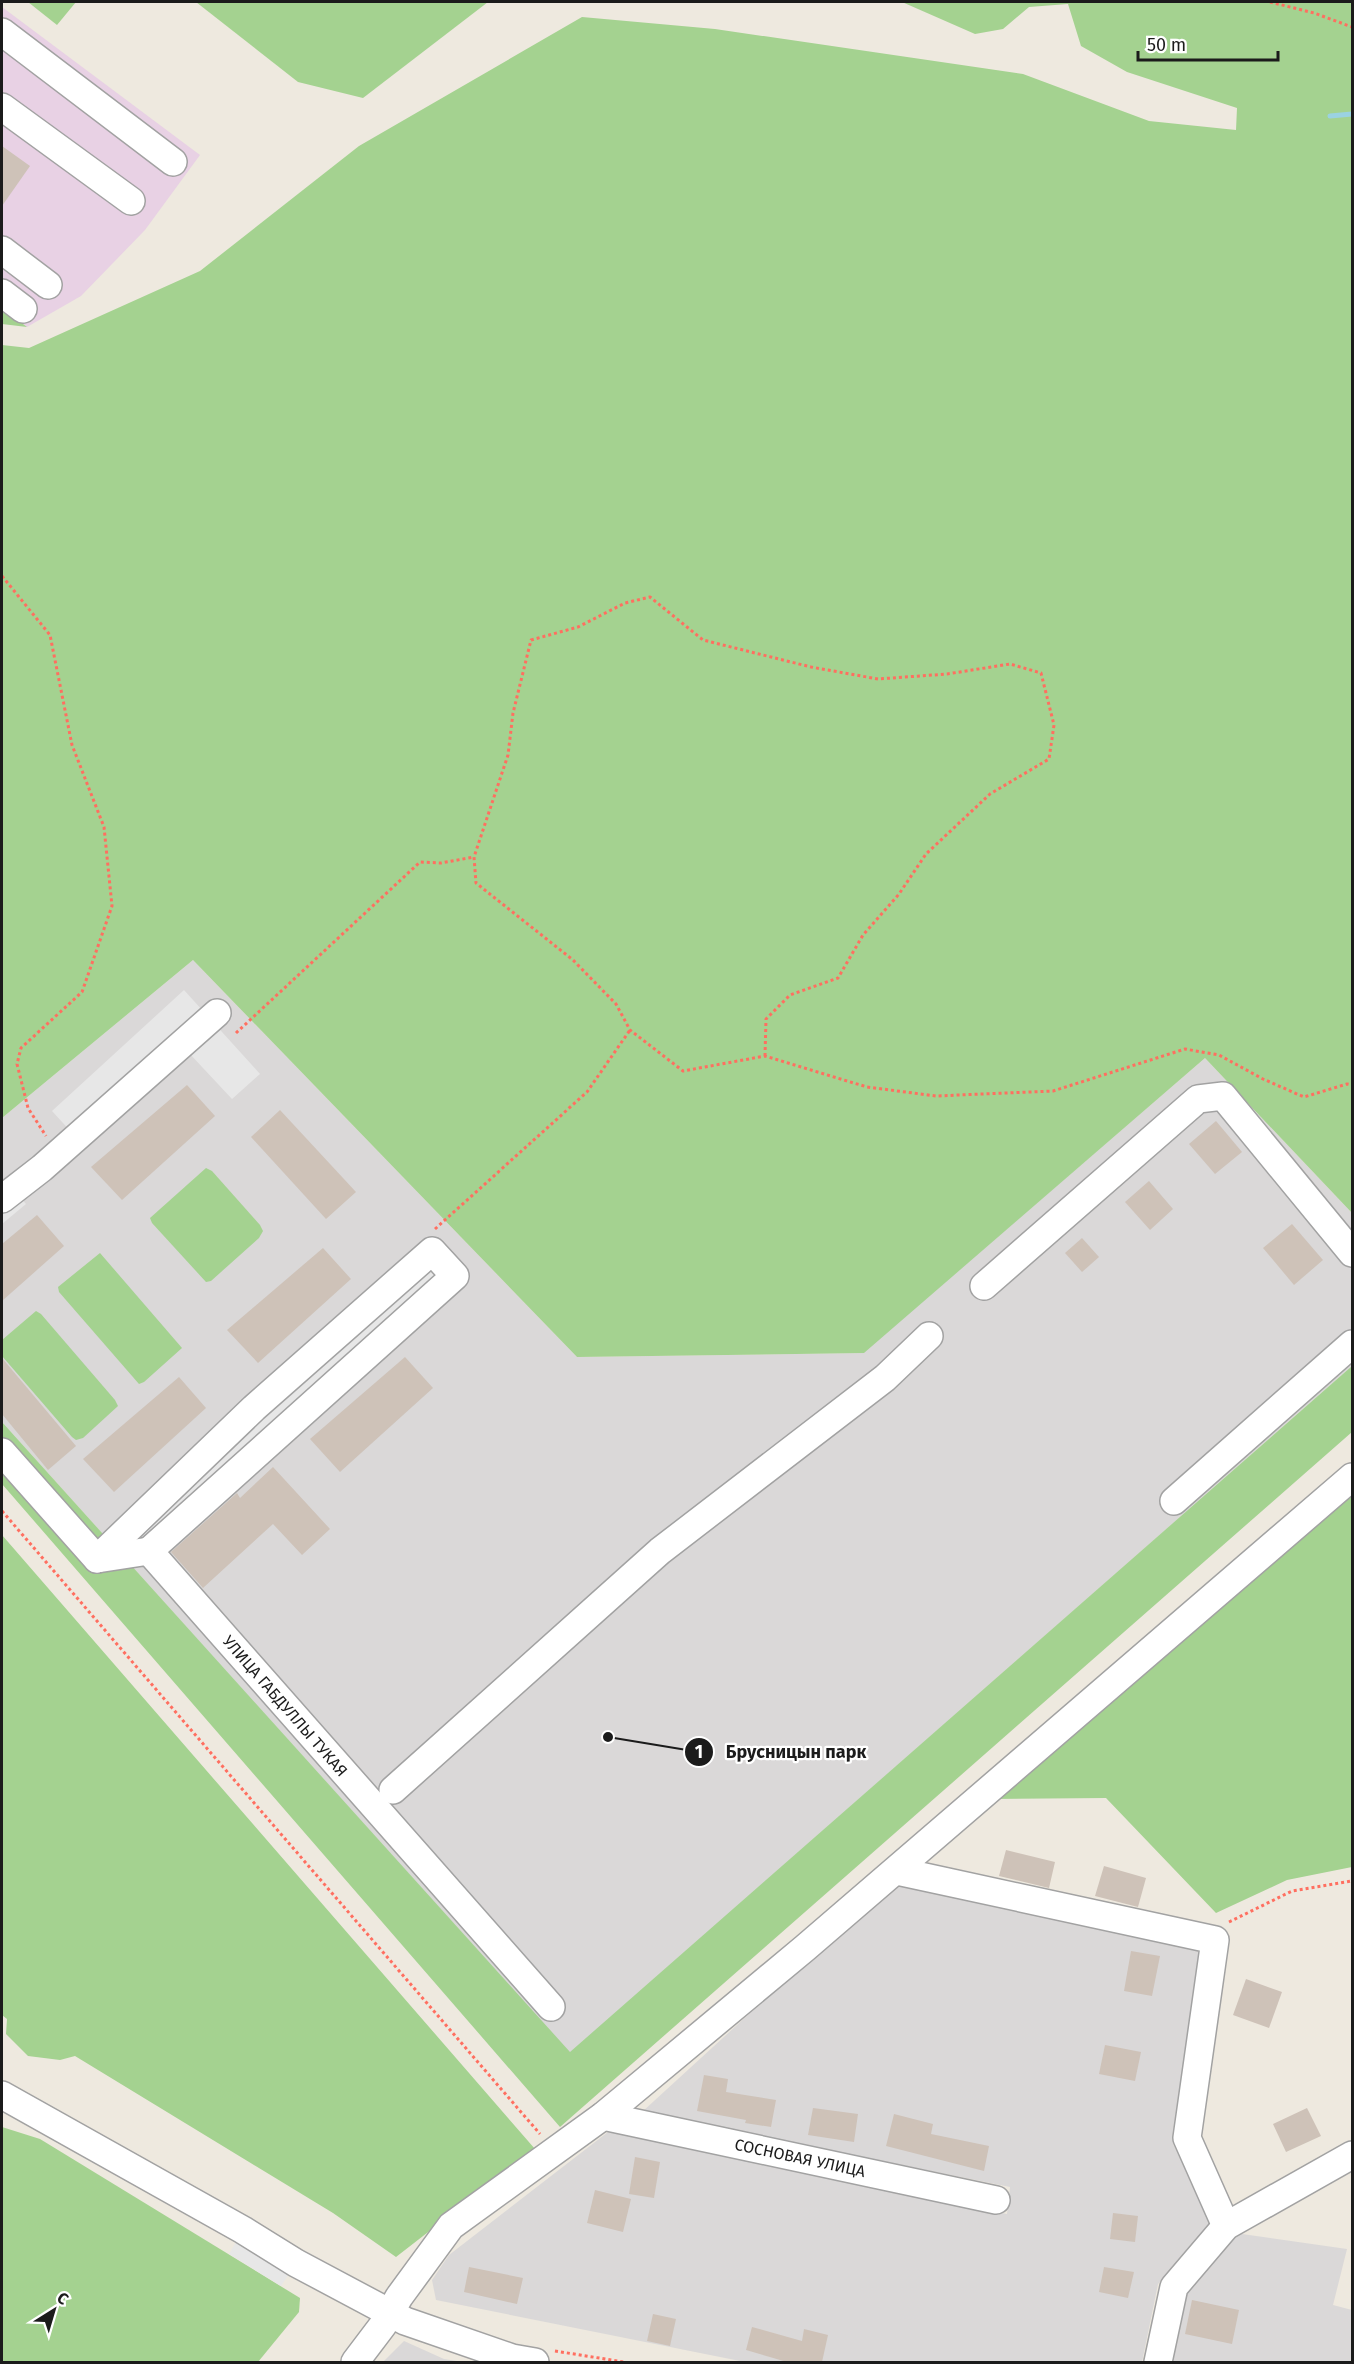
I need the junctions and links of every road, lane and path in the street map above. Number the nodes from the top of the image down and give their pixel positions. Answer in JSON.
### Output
{"nodes":[{"id":1,"x":1270,"y":2,"type":"edge"},
{"id":2,"x":1353,"y":27,"type":"edge"},
{"id":3,"x":2,"y":32,"type":"edge"},
{"id":4,"x":2,"y":107,"type":"edge"},
{"id":5,"x":173,"y":162,"type":"dead end"},
{"id":6,"x":131,"y":201,"type":"dead end"},
{"id":7,"x":2,"y":250,"type":"edge"},
{"id":8,"x":48,"y":285,"type":"dead end"},
{"id":9,"x":2,"y":293,"type":"edge"},
{"id":10,"x":23,"y":309,"type":"dead end"},
{"id":11,"x":2,"y":576,"type":"edge"},
{"id":12,"x":474,"y":857,"type":"junction"},
{"id":13,"x":218,"y":1013,"type":"dead end"},
{"id":14,"x":630,"y":1030,"type":"junction"},
{"id":15,"x":236,"y":1032,"type":"dead end"},
{"id":16,"x":765,"y":1056,"type":"junction"},
{"id":17,"x":1353,"y":1086,"type":"edge"},
{"id":18,"x":50,"y":1161,"type":"junction"},
{"id":19,"x":2,"y":1199,"type":"edge"},
{"id":20,"x":431,"y":1233,"type":"dead end"},
{"id":21,"x":1353,"y":1253,"type":"edge"},
{"id":22,"x":984,"y":1286,"type":"dead end"},
{"id":23,"x":929,"y":1336,"type":"dead end"},
{"id":24,"x":1353,"y":1344,"type":"edge"},
{"id":25,"x":2,"y":1452,"type":"edge"},
{"id":26,"x":1353,"y":1477,"type":"edge"},
{"id":27,"x":1174,"y":1501,"type":"dead end"},
{"id":28,"x":2,"y":1511,"type":"edge"},
{"id":29,"x":149,"y":1551,"type":"junction"},
{"id":30,"x":97,"y":1559,"type":"junction"},
{"id":31,"x":393,"y":1790,"type":"dead end"},
{"id":32,"x":897,"y":1871,"type":"junction"},
{"id":33,"x":1353,"y":1881,"type":"edge"},
{"id":34,"x":1215,"y":1940,"type":"junction"},
{"id":35,"x":550,"y":2007,"type":"dead end"},
{"id":36,"x":2,"y":2095,"type":"edge"},
{"id":37,"x":603,"y":2116,"type":"junction"},
{"id":38,"x":554,"y":2151,"type":"junction"},
{"id":39,"x":1353,"y":2155,"type":"edge"},
{"id":40,"x":996,"y":2200,"type":"dead end"},
{"id":41,"x":1226,"y":2226,"type":"junction"},
{"id":42,"x":390,"y":2313,"type":"junction"},
{"id":43,"x":356,"y":2362,"type":"edge"},
{"id":44,"x":535,"y":2362,"type":"edge"},
{"id":45,"x":1158,"y":2362,"type":"edge"}],
"edges":[{"from":1,"to":2,"type":"path"},
{"from":3,"to":5,"type":"street"},
{"from":4,"to":6,"type":"street"},
{"from":7,"to":8,"type":"street"},
{"from":9,"to":10,"type":"street"},
{"from":11,"to":18,"type":"path"},
{"from":12,"to":14,"type":"path"},
{"from":12,"to":15,"type":"path"},
{"from":12,"to":16,"type":"path"},
{"from":13,"to":18,"type":"street"},
{"from":14,"to":16,"type":"path"},
{"from":14,"to":20,"type":"path"},
{"from":16,"to":17,"type":"path"},
{"from":18,"to":19,"type":"street"},
{"from":21,"to":22,"type":"street"},
{"from":23,"to":31,"type":"street"},
{"from":24,"to":27,"type":"street"},
{"from":25,"to":30,"type":"street"},
{"from":26,"to":32,"type":"street"},
{"from":28,"to":38,"type":"path"},
{"from":29,"to":30,"type":"street"},
{"from":29,"to":30,"type":"street"},
{"from":29,"to":35,"type":"street","name":"УЛИЦА ГАБДУЛЛЫ ТУКАЯ"},
{"from":32,"to":34,"type":"street"},
{"from":32,"to":37,"type":"street"},
{"from":33,"to":34,"type":"path"},
{"from":34,"to":41,"type":"street"},
{"from":36,"to":42,"type":"street"},
{"from":37,"to":38,"type":"street"},
{"from":37,"to":40,"type":"street","name":"СОСНОВАЯ УЛИЦА"},
{"from":38,"to":42,"type":"street"},
{"from":39,"to":41,"type":"street"},
{"from":41,"to":45,"type":"street"},
{"from":42,"to":43,"type":"street"},
{"from":42,"to":44,"type":"street"}]}
